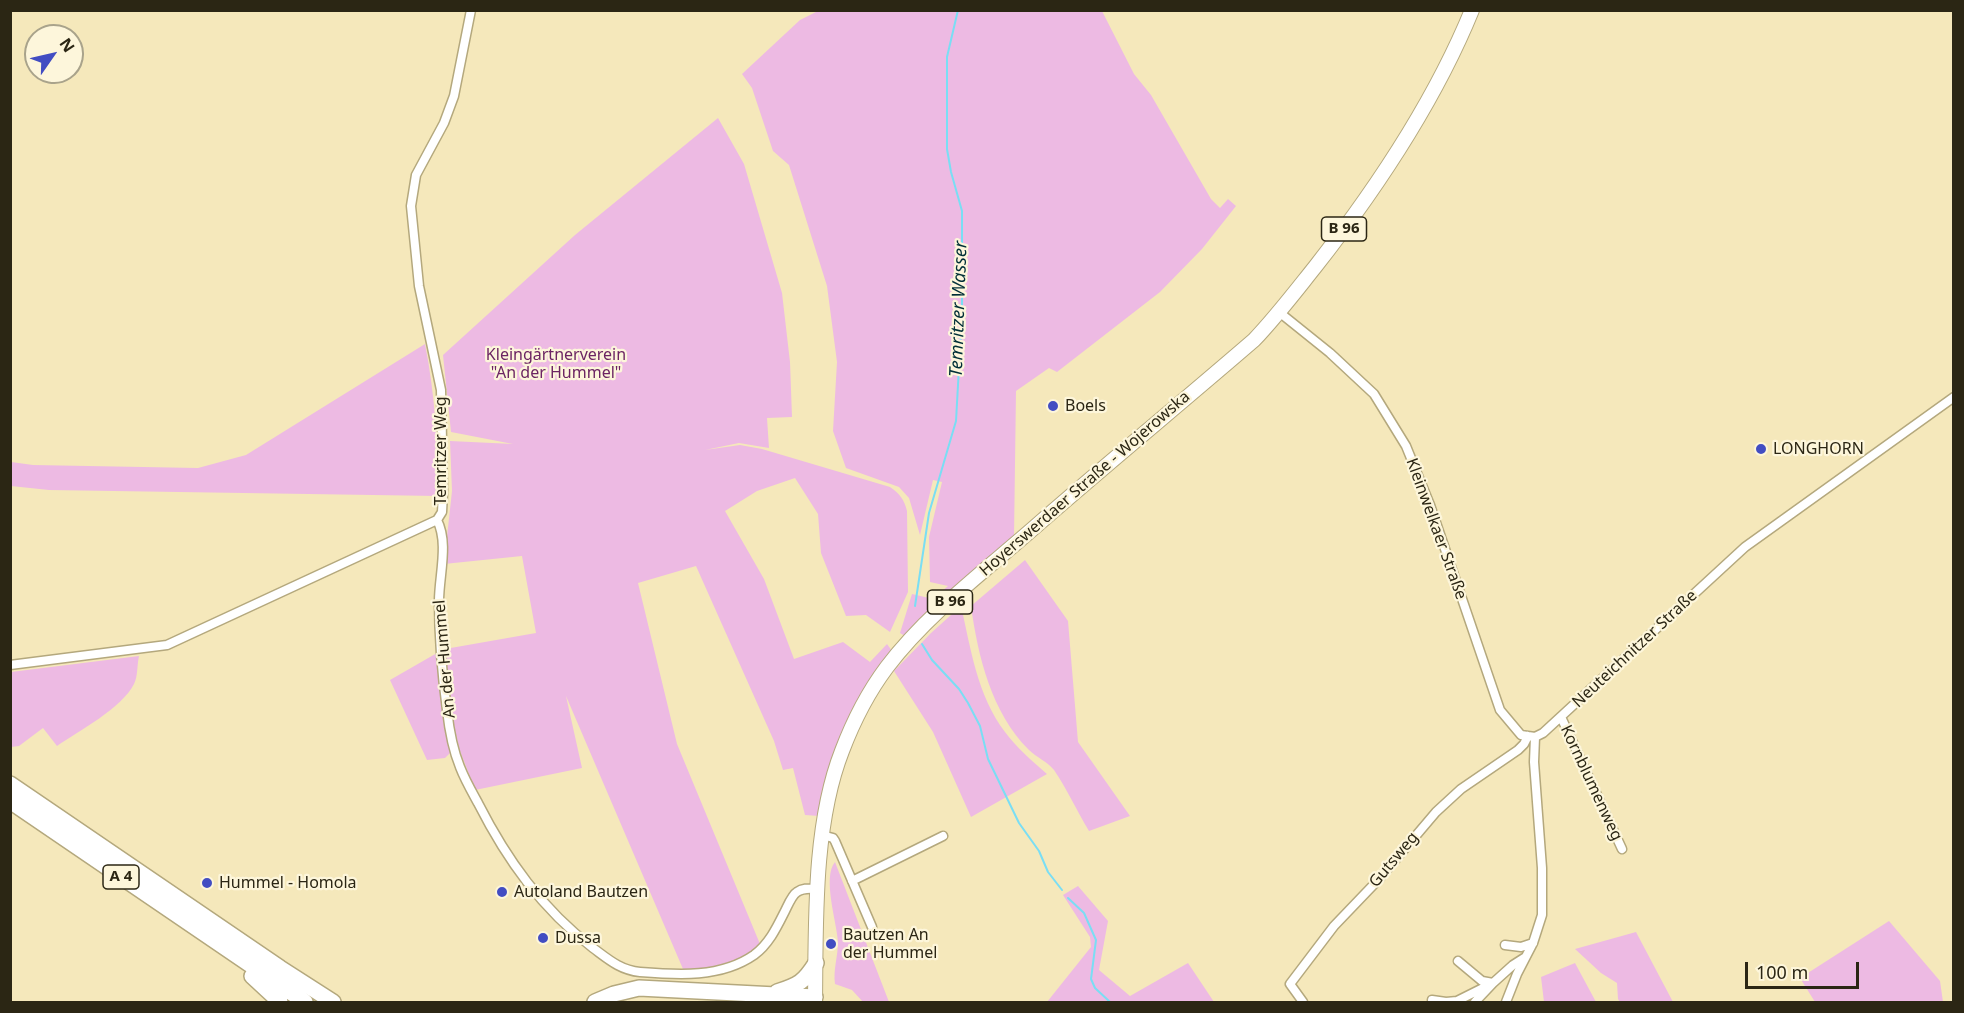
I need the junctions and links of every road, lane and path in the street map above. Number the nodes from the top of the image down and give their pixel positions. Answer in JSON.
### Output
{"nodes":[{"id":1,"x":471,"y":10,"type":"edge"},
{"id":2,"x":1472,"y":10,"type":"edge"},
{"id":3,"x":1279,"y":312,"type":"junction"},
{"id":4,"x":1953,"y":397,"type":"edge"},
{"id":5,"x":437,"y":520,"type":"junction"},
{"id":6,"x":10,"y":665,"type":"edge"},
{"id":7,"x":1561,"y":717,"type":"junction"},
{"id":8,"x":1532,"y":736,"type":"junction"},
{"id":9,"x":10,"y":784,"type":"edge"},
{"id":10,"x":10,"y":801,"type":"edge"},
{"id":11,"x":822,"y":835,"type":"junction"},
{"id":12,"x":943,"y":836,"type":"dead end"},
{"id":13,"x":1622,"y":849,"type":"dead end"},
{"id":14,"x":852,"y":880,"type":"junction"},
{"id":15,"x":819,"y":890,"type":"junction"},
{"id":16,"x":872,"y":927,"type":"dead end"},
{"id":17,"x":1533,"y":943,"type":"junction"},
{"id":18,"x":1505,"y":945,"type":"dead end"},
{"id":19,"x":227,"y":949,"type":"junction"},
{"id":20,"x":1525,"y":958,"type":"junction"},
{"id":21,"x":1458,"y":961,"type":"dead end"},
{"id":22,"x":816,"y":963,"type":"junction"},
{"id":23,"x":1493,"y":983,"type":"junction"},
{"id":24,"x":665,"y":990,"type":"junction"},
{"id":25,"x":770,"y":994,"type":"junction"},
{"id":26,"x":815,"y":1000,"type":"edge"},
{"id":27,"x":1432,"y":1000,"type":"dead end"},
{"id":28,"x":280,"y":1002,"type":"edge"},
{"id":29,"x":304,"y":1002,"type":"edge"},
{"id":30,"x":333,"y":1002,"type":"edge"},
{"id":31,"x":595,"y":1002,"type":"edge"},
{"id":32,"x":611,"y":1002,"type":"edge"},
{"id":33,"x":1302,"y":1002,"type":"edge"},
{"id":34,"x":1446,"y":1002,"type":"edge"},
{"id":35,"x":1457,"y":1002,"type":"edge"},
{"id":36,"x":1475,"y":1002,"type":"edge"},
{"id":37,"x":1506,"y":1002,"type":"edge"}],
"edges":[{"from":1,"to":5,"type":"street","name":"Temritzer Weg"},
{"from":2,"to":3,"type":"main road","name":"Hoyerswerdaer Straße - Wojerowska","number":"B 96"},
{"from":3,"to":8,"type":"street","name":"Kleinwelkaer Straße"},
{"from":3,"to":11,"type":"main road","name":"Hoyerswerdaer Straße - Wojerowska","number":"B 96"},
{"from":4,"to":7,"type":"street","name":"Neuteichnitzer Straße"},
{"from":5,"to":6,"type":"street","name":"Temritzer Weg"},
{"from":5,"to":15,"type":"street","name":"An der Hummel"},
{"from":7,"to":8,"type":"street","name":"Neuteichnitzer Straße"},
{"from":7,"to":13,"type":"street","name":"Kornblumenweg"},
{"from":8,"to":17,"type":"street"},
{"from":8,"to":33,"type":"street","name":"Gutsweg"},
{"from":9,"to":30,"type":"highway","number":"A 4"},
{"from":10,"to":19,"type":"highway","number":"A 4"},
{"from":11,"to":14,"type":"street"},
{"from":11,"to":15,"type":"main road","name":"Hoyerswerdaer Straße - Wojerowska","number":"B 96"},
{"from":12,"to":14,"type":"street"},
{"from":14,"to":16,"type":"street"},
{"from":15,"to":22,"type":"main road","name":"Hoyerswerdaer Straße - Wojerowska","number":"B 96"},
{"from":17,"to":18,"type":"street"},
{"from":17,"to":20,"type":"street"},
{"from":19,"to":28,"type":"highway"},
{"from":19,"to":29,"type":"highway","number":"A 4"},
{"from":20,"to":23,"type":"street"},
{"from":20,"to":37,"type":"street"},
{"from":21,"to":23,"type":"street"},
{"from":22,"to":25,"type":"highway"},
{"from":22,"to":26,"type":"main road","name":"Hoyerswerdaer Straße - Wojerowska","number":"B 96"},
{"from":23,"to":35,"type":"street"},
{"from":23,"to":36,"type":"street"},
{"from":24,"to":25,"type":"highway"},
{"from":24,"to":31,"type":"highway"},
{"from":24,"to":32,"type":"highway"},
{"from":25,"to":26,"type":"highway"},
{"from":27,"to":34,"type":"street"},
{"from":34,"to":35,"type":"street"}]}
